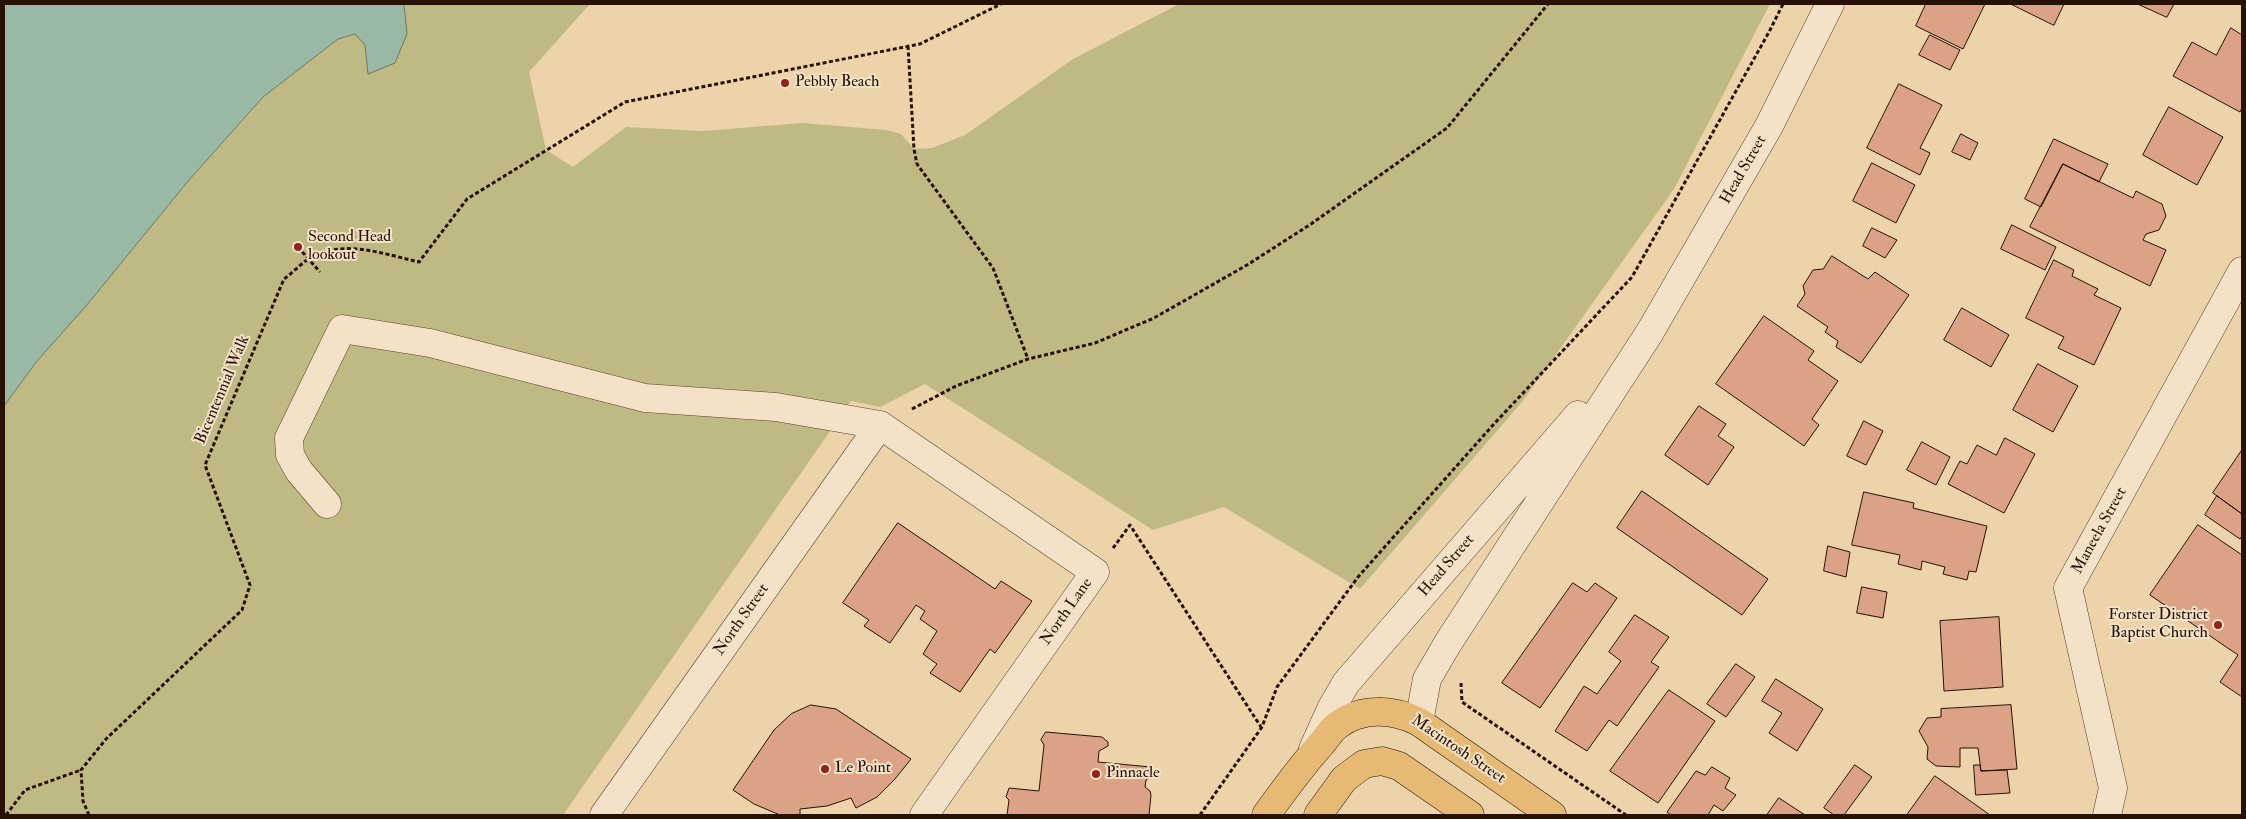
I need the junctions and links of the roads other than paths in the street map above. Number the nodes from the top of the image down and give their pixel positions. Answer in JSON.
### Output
{"nodes":[{"id":1,"x":1830,"y":4,"type":"edge"},
{"id":2,"x":2242,"y":271,"type":"edge"},
{"id":3,"x":1650,"y":332,"type":"junction"},
{"id":4,"x":880,"y":425,"type":"junction"},
{"id":5,"x":327,"y":504,"type":"dead end"},
{"id":6,"x":1418,"y":722,"type":"junction"},
{"id":7,"x":1310,"y":755,"type":"junction"},
{"id":8,"x":604,"y":815,"type":"edge"},
{"id":9,"x":924,"y":815,"type":"edge"},
{"id":10,"x":1266,"y":815,"type":"edge"},
{"id":11,"x":1318,"y":815,"type":"edge"},
{"id":12,"x":1470,"y":815,"type":"edge"},
{"id":13,"x":1552,"y":815,"type":"edge"},
{"id":14,"x":2107,"y":815,"type":"edge"}],
"edges":[{"from":1,"to":3,"type":"street","name":"Head Street"},
{"from":2,"to":14,"type":"street","name":"Maneela Street"},
{"from":3,"to":6,"type":"street","name":"Head Street"},
{"from":3,"to":7,"type":"street","name":"Head Street"},
{"from":4,"to":5,"type":"street"},
{"from":4,"to":8,"type":"street","name":"North Street"},
{"from":4,"to":9,"type":"street","name":"North Lane"},
{"from":6,"to":7,"type":"main road","name":"Macintosh Street"},
{"from":6,"to":13,"type":"main road","name":"Macintosh Street"},
{"from":7,"to":10,"type":"main road","name":"Head Street"},
{"from":11,"to":12,"type":"main road"}]}
